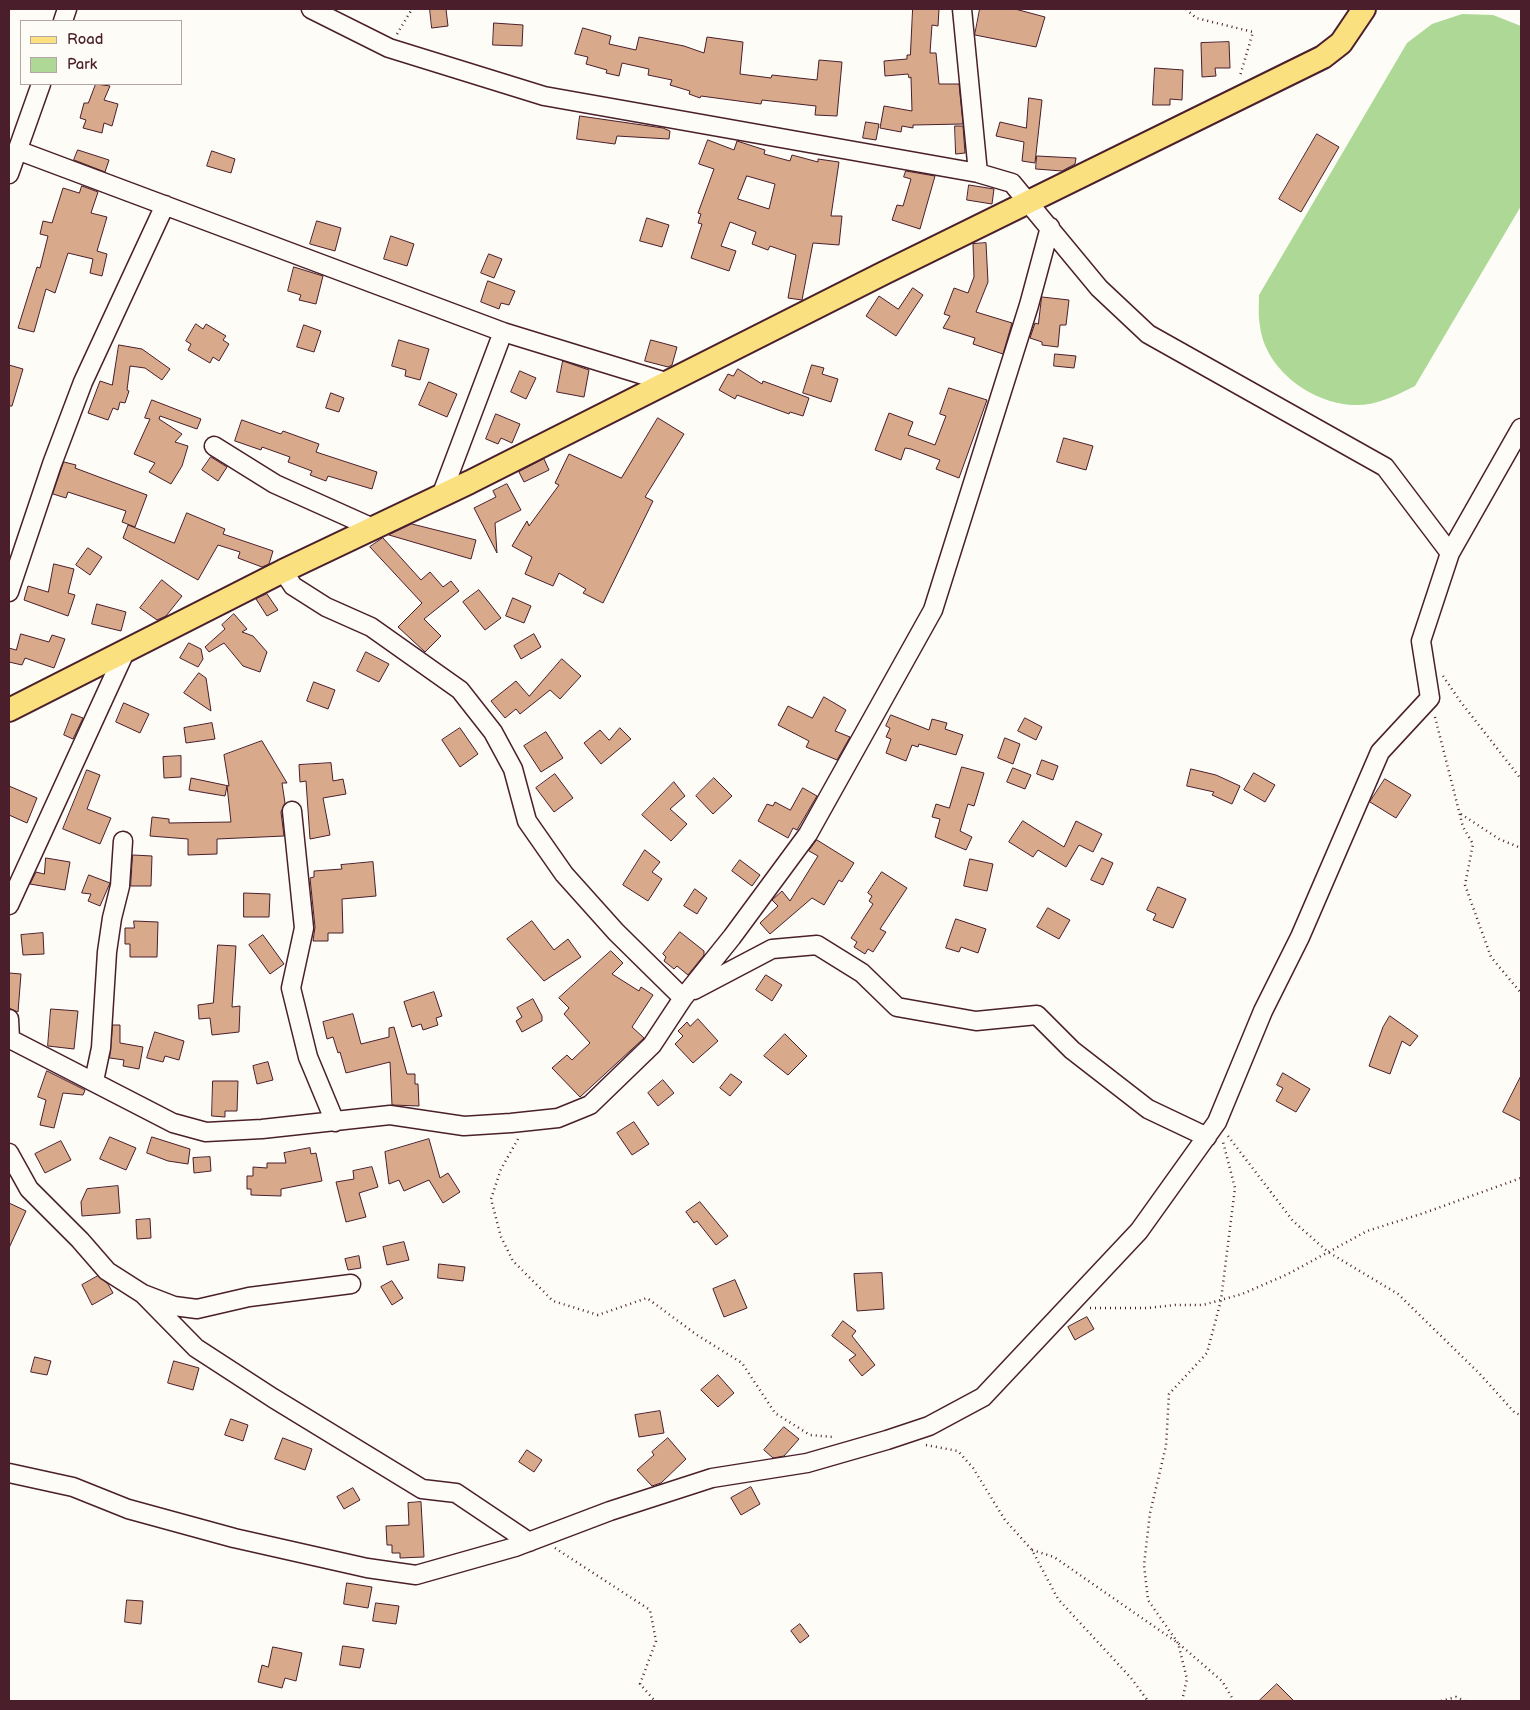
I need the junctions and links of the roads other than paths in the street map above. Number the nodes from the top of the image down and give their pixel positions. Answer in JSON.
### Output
{"nodes":[{"id":1,"x":311,"y":9,"type":"edge"},
{"id":2,"x":962,"y":9,"type":"edge"},
{"id":3,"x":1364,"y":9,"type":"edge"},
{"id":4,"x":41,"y":85,"type":"edge"},
{"id":5,"x":18,"y":150,"type":"junction"},
{"id":6,"x":978,"y":173,"type":"junction"},
{"id":7,"x":9,"y":174,"type":"edge"},
{"id":8,"x":1030,"y":203,"type":"junction"},
{"id":9,"x":165,"y":205,"type":"junction"},
{"id":10,"x":1050,"y":227,"type":"junction"},
{"id":11,"x":503,"y":332,"type":"junction"},
{"id":12,"x":666,"y":382,"type":"junction"},
{"id":13,"x":1521,"y":428,"type":"edge"},
{"id":14,"x":214,"y":446,"type":"dead end"},
{"id":15,"x":441,"y":496,"type":"junction"},
{"id":16,"x":373,"y":528,"type":"junction"},
{"id":17,"x":1450,"y":553,"type":"junction"},
{"id":18,"x":284,"y":571,"type":"junction"},
{"id":19,"x":9,"y":592,"type":"edge"},
{"id":20,"x":125,"y":652,"type":"junction"},
{"id":21,"x":13,"y":704,"type":"edge"},
{"id":22,"x":292,"y":811,"type":"dead end"},
{"id":23,"x":123,"y":841,"type":"dead end"},
{"id":24,"x":9,"y":905,"type":"edge"},
{"id":25,"x":685,"y":996,"type":"junction"},
{"id":26,"x":9,"y":1019,"type":"edge"},
{"id":27,"x":94,"y":1081,"type":"junction"},
{"id":28,"x":335,"y":1122,"type":"junction"},
{"id":29,"x":1207,"y":1137,"type":"junction"},
{"id":30,"x":9,"y":1153,"type":"edge"},
{"id":31,"x":351,"y":1284,"type":"dead end"},
{"id":32,"x":143,"y":1294,"type":"junction"},
{"id":33,"x":9,"y":1473,"type":"edge"},
{"id":34,"x":534,"y":1540,"type":"junction"}],
"edges":[{"from":1,"to":6,"type":"street"},
{"from":2,"to":6,"type":"street"},
{"from":3,"to":8,"type":"main road"},
{"from":4,"to":5,"type":"street"},
{"from":5,"to":7,"type":"street"},
{"from":5,"to":9,"type":"street"},
{"from":6,"to":8,"type":"street"},
{"from":8,"to":10,"type":"street"},
{"from":8,"to":12,"type":"main road"},
{"from":9,"to":11,"type":"street"},
{"from":9,"to":19,"type":"street"},
{"from":10,"to":17,"type":"street"},
{"from":10,"to":25,"type":"street"},
{"from":11,"to":12,"type":"street"},
{"from":11,"to":15,"type":"street"},
{"from":12,"to":15,"type":"main road"},
{"from":13,"to":17,"type":"street"},
{"from":14,"to":16,"type":"street"},
{"from":15,"to":16,"type":"main road"},
{"from":16,"to":18,"type":"main road"},
{"from":17,"to":29,"type":"street"},
{"from":18,"to":20,"type":"main road"},
{"from":18,"to":25,"type":"street"},
{"from":20,"to":21,"type":"main road"},
{"from":20,"to":24,"type":"street"},
{"from":22,"to":28,"type":"street"},
{"from":23,"to":27,"type":"street"},
{"from":25,"to":28,"type":"street"},
{"from":25,"to":29,"type":"street"},
{"from":26,"to":27,"type":"street"},
{"from":27,"to":28,"type":"street"},
{"from":29,"to":34,"type":"street"},
{"from":30,"to":32,"type":"street"},
{"from":31,"to":32,"type":"street"},
{"from":32,"to":34,"type":"street"},
{"from":33,"to":34,"type":"street"}]}
